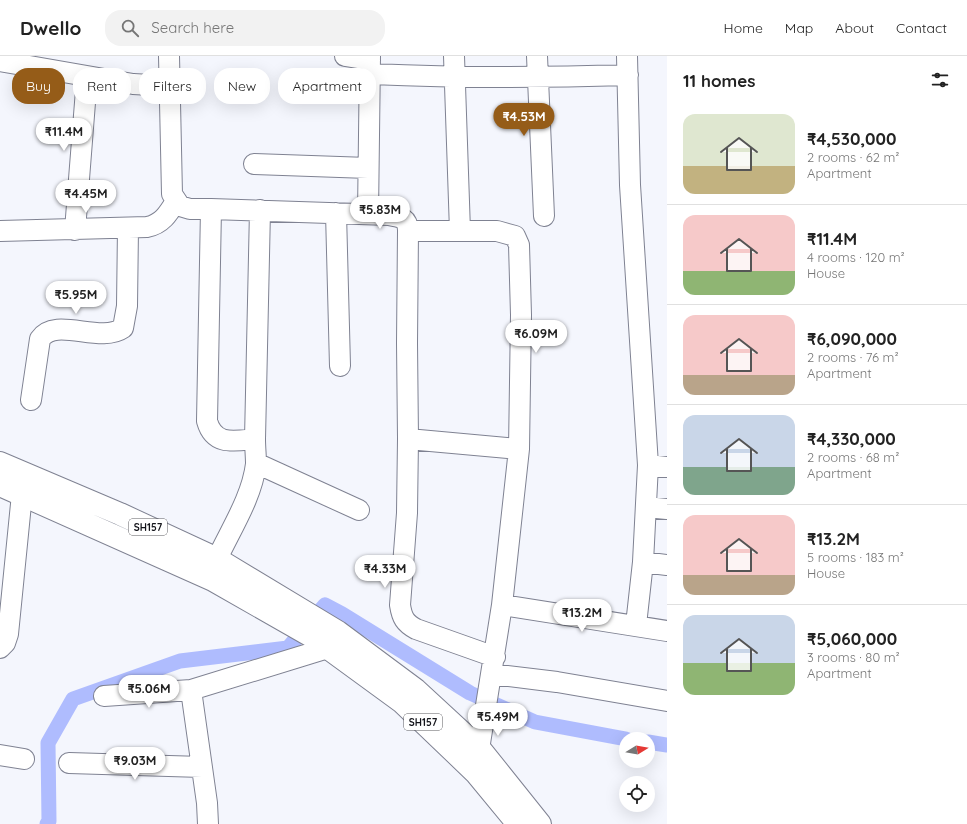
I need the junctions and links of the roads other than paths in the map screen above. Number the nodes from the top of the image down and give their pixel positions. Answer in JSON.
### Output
{"nodes":[{"id":1,"x":169,"y":56,"type":"edge"},
{"id":2,"x":345,"y":56,"type":"edge"},
{"id":3,"x":454,"y":56,"type":"edge"},
{"id":4,"x":537,"y":56,"type":"edge"},
{"id":5,"x":0,"y":61,"type":"edge"},
{"id":6,"x":370,"y":63,"type":"edge"},
{"id":7,"x":627,"y":66,"type":"edge"},
{"id":8,"x":169,"y":68,"type":"edge"},
{"id":9,"x":73,"y":74,"type":"edge"},
{"id":10,"x":455,"y":78,"type":"junction"},
{"id":11,"x":538,"y":78,"type":"junction"},
{"id":12,"x":85,"y":104,"type":"edge"},
{"id":13,"x":169,"y":104,"type":"edge"},
{"id":14,"x":254,"y":164,"type":"dead end"},
{"id":15,"x":368,"y":168,"type":"junction"},
{"id":16,"x":176,"y":201,"type":"junction"},
{"id":17,"x":211,"y":209,"type":"junction"},
{"id":18,"x":260,"y":210,"type":"junction"},
{"id":19,"x":336,"y":213,"type":"junction"},
{"id":20,"x":368,"y":214,"type":"junction"},
{"id":21,"x":544,"y":216,"type":"dead end"},
{"id":22,"x":128,"y":228,"type":"junction"},
{"id":23,"x":75,"y":230,"type":"junction"},
{"id":24,"x":0,"y":231,"type":"edge"},
{"id":25,"x":408,"y":231,"type":"junction"},
{"id":26,"x":460,"y":231,"type":"junction"},
{"id":27,"x":340,"y":366,"type":"dead end"},
{"id":28,"x":31,"y":400,"type":"dead end"},
{"id":29,"x":255,"y":439,"type":"junction"},
{"id":30,"x":408,"y":439,"type":"junction"},
{"id":31,"x":519,"y":448,"type":"junction"},
{"id":32,"x":0,"y":463,"type":"edge"},
{"id":33,"x":256,"y":464,"type":"junction"},
{"id":34,"x":658,"y":466,"type":"edge"},
{"id":35,"x":0,"y":485,"type":"edge"},
{"id":36,"x":22,"y":494,"type":"junction"},
{"id":37,"x":646,"y":507,"type":"junction"},
{"id":38,"x":667,"y":509,"type":"edge"},
{"id":39,"x":359,"y":510,"type":"dead end"},
{"id":40,"x":217,"y":559,"type":"junction"},
{"id":41,"x":642,"y":562,"type":"junction"},
{"id":42,"x":667,"y":566,"type":"edge"},
{"id":43,"x":238,"y":583,"type":"junction"},
{"id":44,"x":502,"y":605,"type":"junction"},
{"id":45,"x":636,"y":625,"type":"junction"},
{"id":46,"x":667,"y":630,"type":"edge"},
{"id":47,"x":326,"y":639,"type":"junction"},
{"id":48,"x":0,"y":648,"type":"edge"},
{"id":49,"x":492,"y":674,"type":"junction"},
{"id":50,"x":191,"y":690,"type":"junction"},
{"id":51,"x":104,"y":696,"type":"dead end"},
{"id":52,"x":667,"y":701,"type":"edge"},
{"id":53,"x":480,"y":749,"type":"junction"},
{"id":54,"x":0,"y":755,"type":"edge"},
{"id":55,"x":24,"y":759,"type":"dead end"},
{"id":56,"x":69,"y":763,"type":"dead end"},
{"id":57,"x":202,"y":767,"type":"junction"},
{"id":58,"x":476,"y":772,"type":"junction"},
{"id":59,"x":208,"y":824,"type":"edge"},
{"id":60,"x":518,"y":824,"type":"edge"},
{"id":61,"x":540,"y":824,"type":"edge"}],
"edges":[{"from":1,"to":8,"type":"street"},
{"from":2,"to":6,"type":"street"},
{"from":3,"to":10,"type":"street"},
{"from":4,"to":11,"type":"street"},
{"from":5,"to":9,"type":"street"},
{"from":6,"to":10,"type":"street"},
{"from":6,"to":15,"type":"street"},
{"from":7,"to":11,"type":"street"},
{"from":7,"to":34,"type":"street"},
{"from":10,"to":11,"type":"street"},
{"from":10,"to":26,"type":"street"},
{"from":11,"to":21,"type":"street"},
{"from":12,"to":23,"type":"street"},
{"from":13,"to":16,"type":"street"},
{"from":14,"to":15,"type":"street"},
{"from":15,"to":20,"type":"street"},
{"from":16,"to":17,"type":"street"},
{"from":16,"to":22,"type":"street"},
{"from":17,"to":18,"type":"street"},
{"from":17,"to":29,"type":"street"},
{"from":18,"to":19,"type":"street"},
{"from":18,"to":29,"type":"street"},
{"from":19,"to":20,"type":"street"},
{"from":19,"to":27,"type":"street"},
{"from":20,"to":25,"type":"street"},
{"from":22,"to":23,"type":"street"},
{"from":22,"to":28,"type":"street"},
{"from":23,"to":24,"type":"street"},
{"from":25,"to":26,"type":"street"},
{"from":25,"to":30,"type":"street"},
{"from":26,"to":31,"type":"street"},
{"from":29,"to":33,"type":"street"},
{"from":30,"to":31,"type":"street"},
{"from":30,"to":49,"type":"street"},
{"from":31,"to":44,"type":"street"},
{"from":32,"to":40,"type":"main road","number":"SH157"},
{"from":33,"to":39,"type":"street"},
{"from":33,"to":40,"type":"street"},
{"from":34,"to":37,"type":"street"},
{"from":35,"to":36,"type":"main road","number":"SH157"},
{"from":36,"to":43,"type":"main road","number":"SH157"},
{"from":36,"to":48,"type":"street"},
{"from":37,"to":38,"type":"street"},
{"from":37,"to":41,"type":"street"},
{"from":40,"to":43,"type":"main road","number":"SH157"},
{"from":41,"to":42,"type":"street"},
{"from":41,"to":45,"type":"street"},
{"from":43,"to":47,"type":"main road","number":"SH157"},
{"from":44,"to":45,"type":"street"},
{"from":44,"to":49,"type":"street"},
{"from":45,"to":46,"type":"street"},
{"from":47,"to":50,"type":"street"},
{"from":47,"to":53,"type":"main road","number":"SH157"},
{"from":47,"to":58,"type":"main road","number":"SH157"},
{"from":49,"to":52,"type":"street"},
{"from":49,"to":53,"type":"street"},
{"from":50,"to":51,"type":"street"},
{"from":50,"to":57,"type":"street"},
{"from":53,"to":58,"type":"street"},
{"from":53,"to":61,"type":"main road","number":"SH157"},
{"from":54,"to":55,"type":"street"},
{"from":56,"to":57,"type":"street"},
{"from":57,"to":59,"type":"street"},
{"from":58,"to":60,"type":"main road","number":"SH157"}]}
